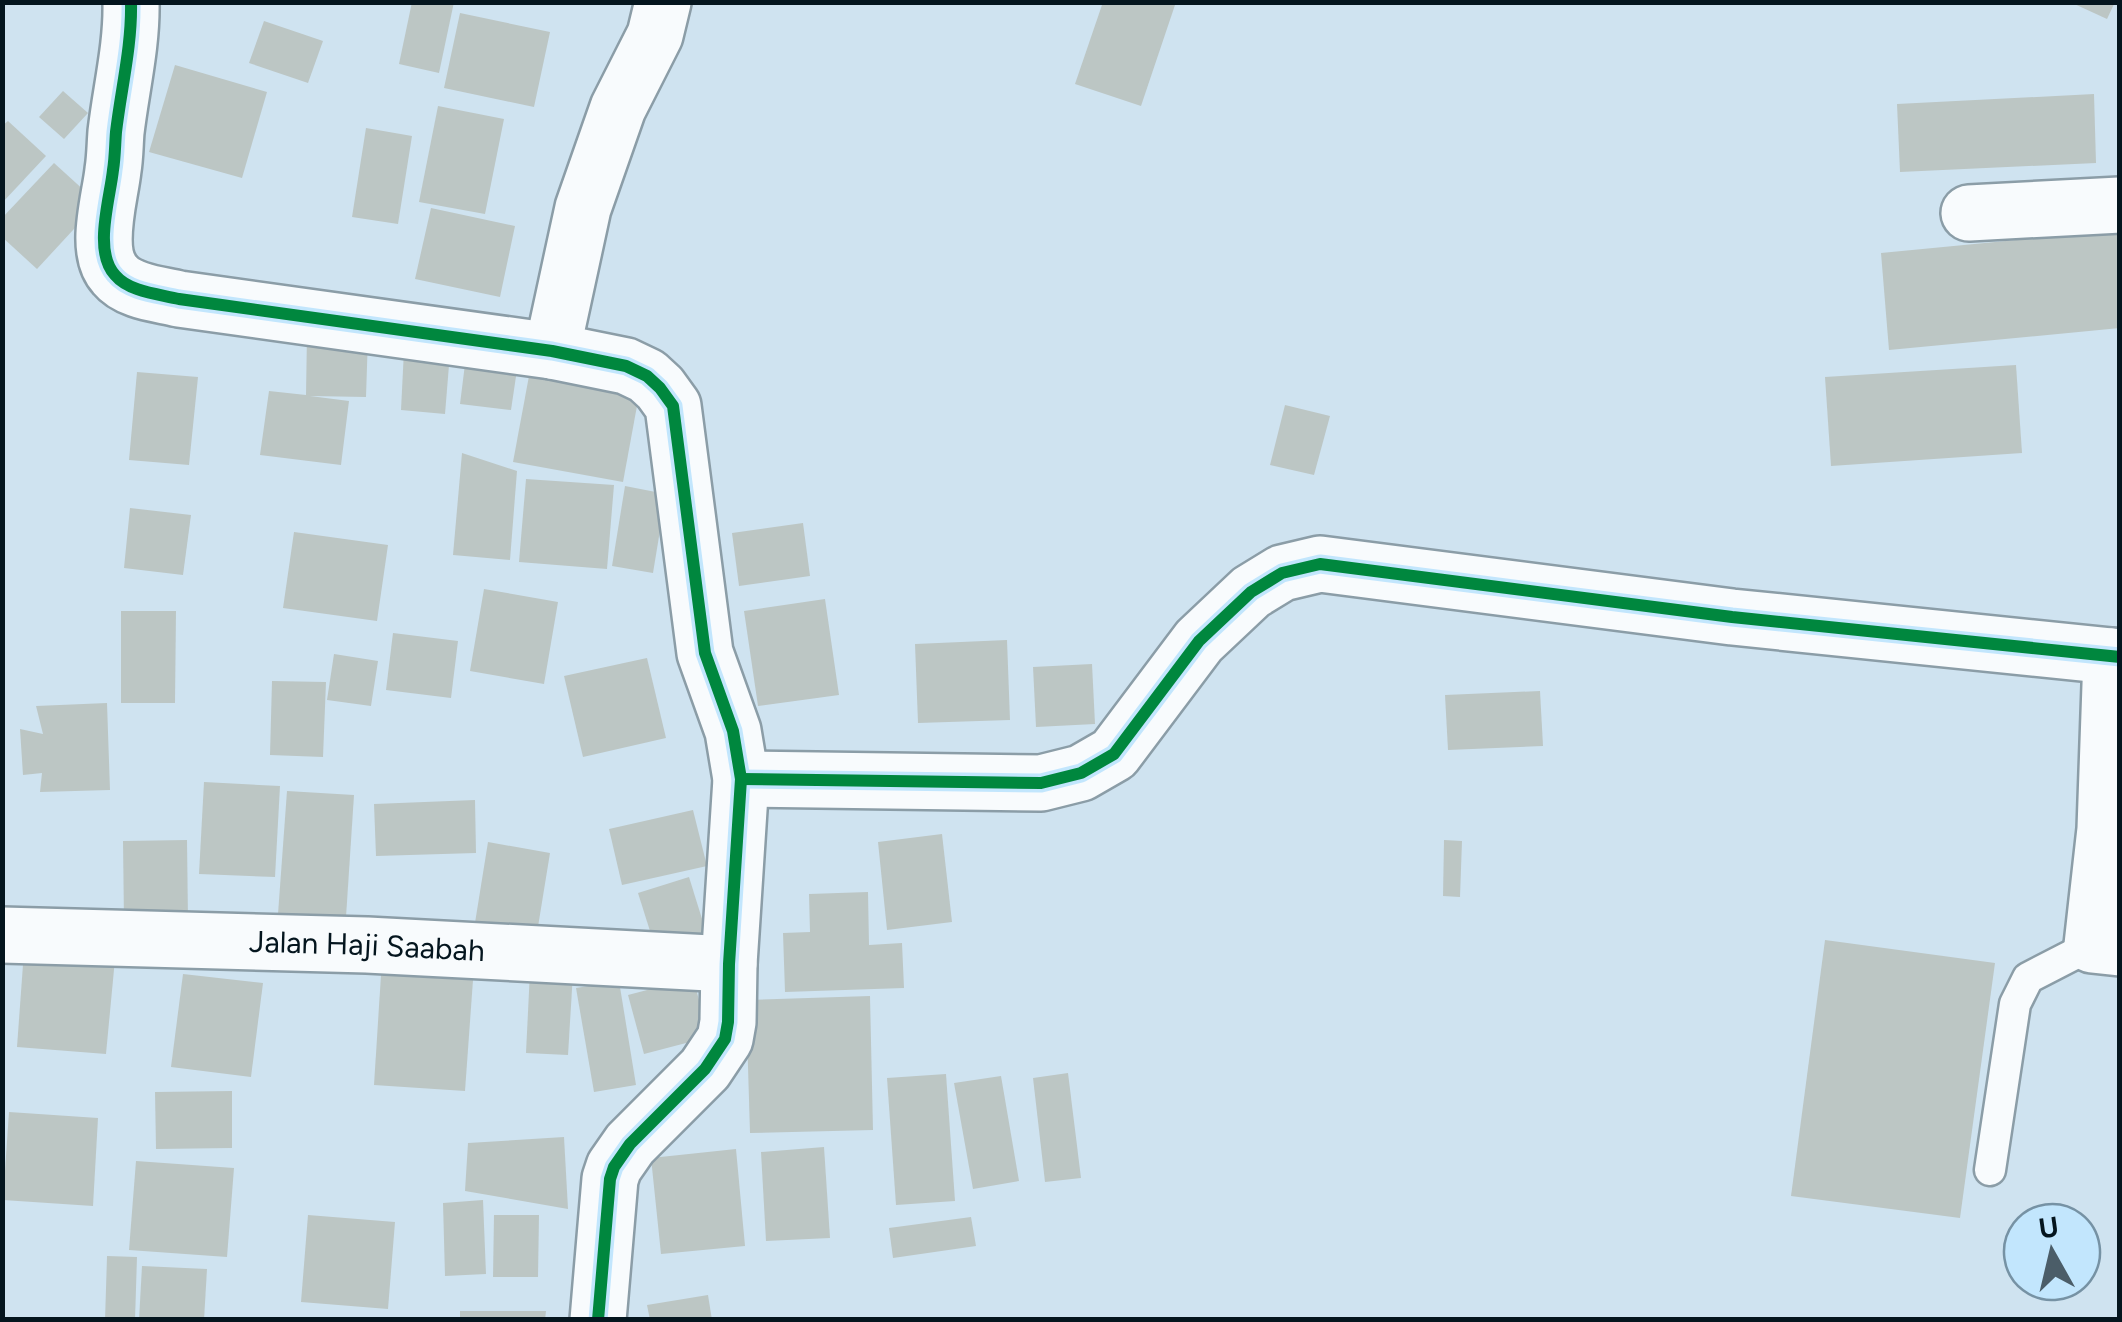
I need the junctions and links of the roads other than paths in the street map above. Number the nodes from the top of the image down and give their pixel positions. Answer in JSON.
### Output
{"nodes":[{"id":1,"x":131,"y":2,"type":"edge"},
{"id":2,"x":663,"y":2,"type":"edge"},
{"id":3,"x":2120,"y":205,"type":"edge"},
{"id":4,"x":1969,"y":212,"type":"dead end"},
{"id":5,"x":552,"y":351,"type":"junction"},
{"id":6,"x":2115,"y":657,"type":"edge"},
{"id":7,"x":741,"y":779,"type":"junction"},
{"id":8,"x":2,"y":935,"type":"edge"},
{"id":9,"x":2106,"y":946,"type":"edge"},
{"id":10,"x":729,"y":964,"type":"junction"},
{"id":11,"x":1990,"y":1170,"type":"dead end"},
{"id":12,"x":598,"y":1320,"type":"edge"}],
"edges":[{"from":1,"to":5,"type":"street"},
{"from":2,"to":5,"type":"street"},
{"from":3,"to":4,"type":"street"},
{"from":5,"to":7,"type":"street"},
{"from":6,"to":7,"type":"street"},
{"from":6,"to":9,"type":"street"},
{"from":7,"to":10,"type":"street"},
{"from":8,"to":10,"type":"street","name":"Jalan Haji Saabah"},
{"from":9,"to":11,"type":"lane"},
{"from":10,"to":12,"type":"street"}]}
